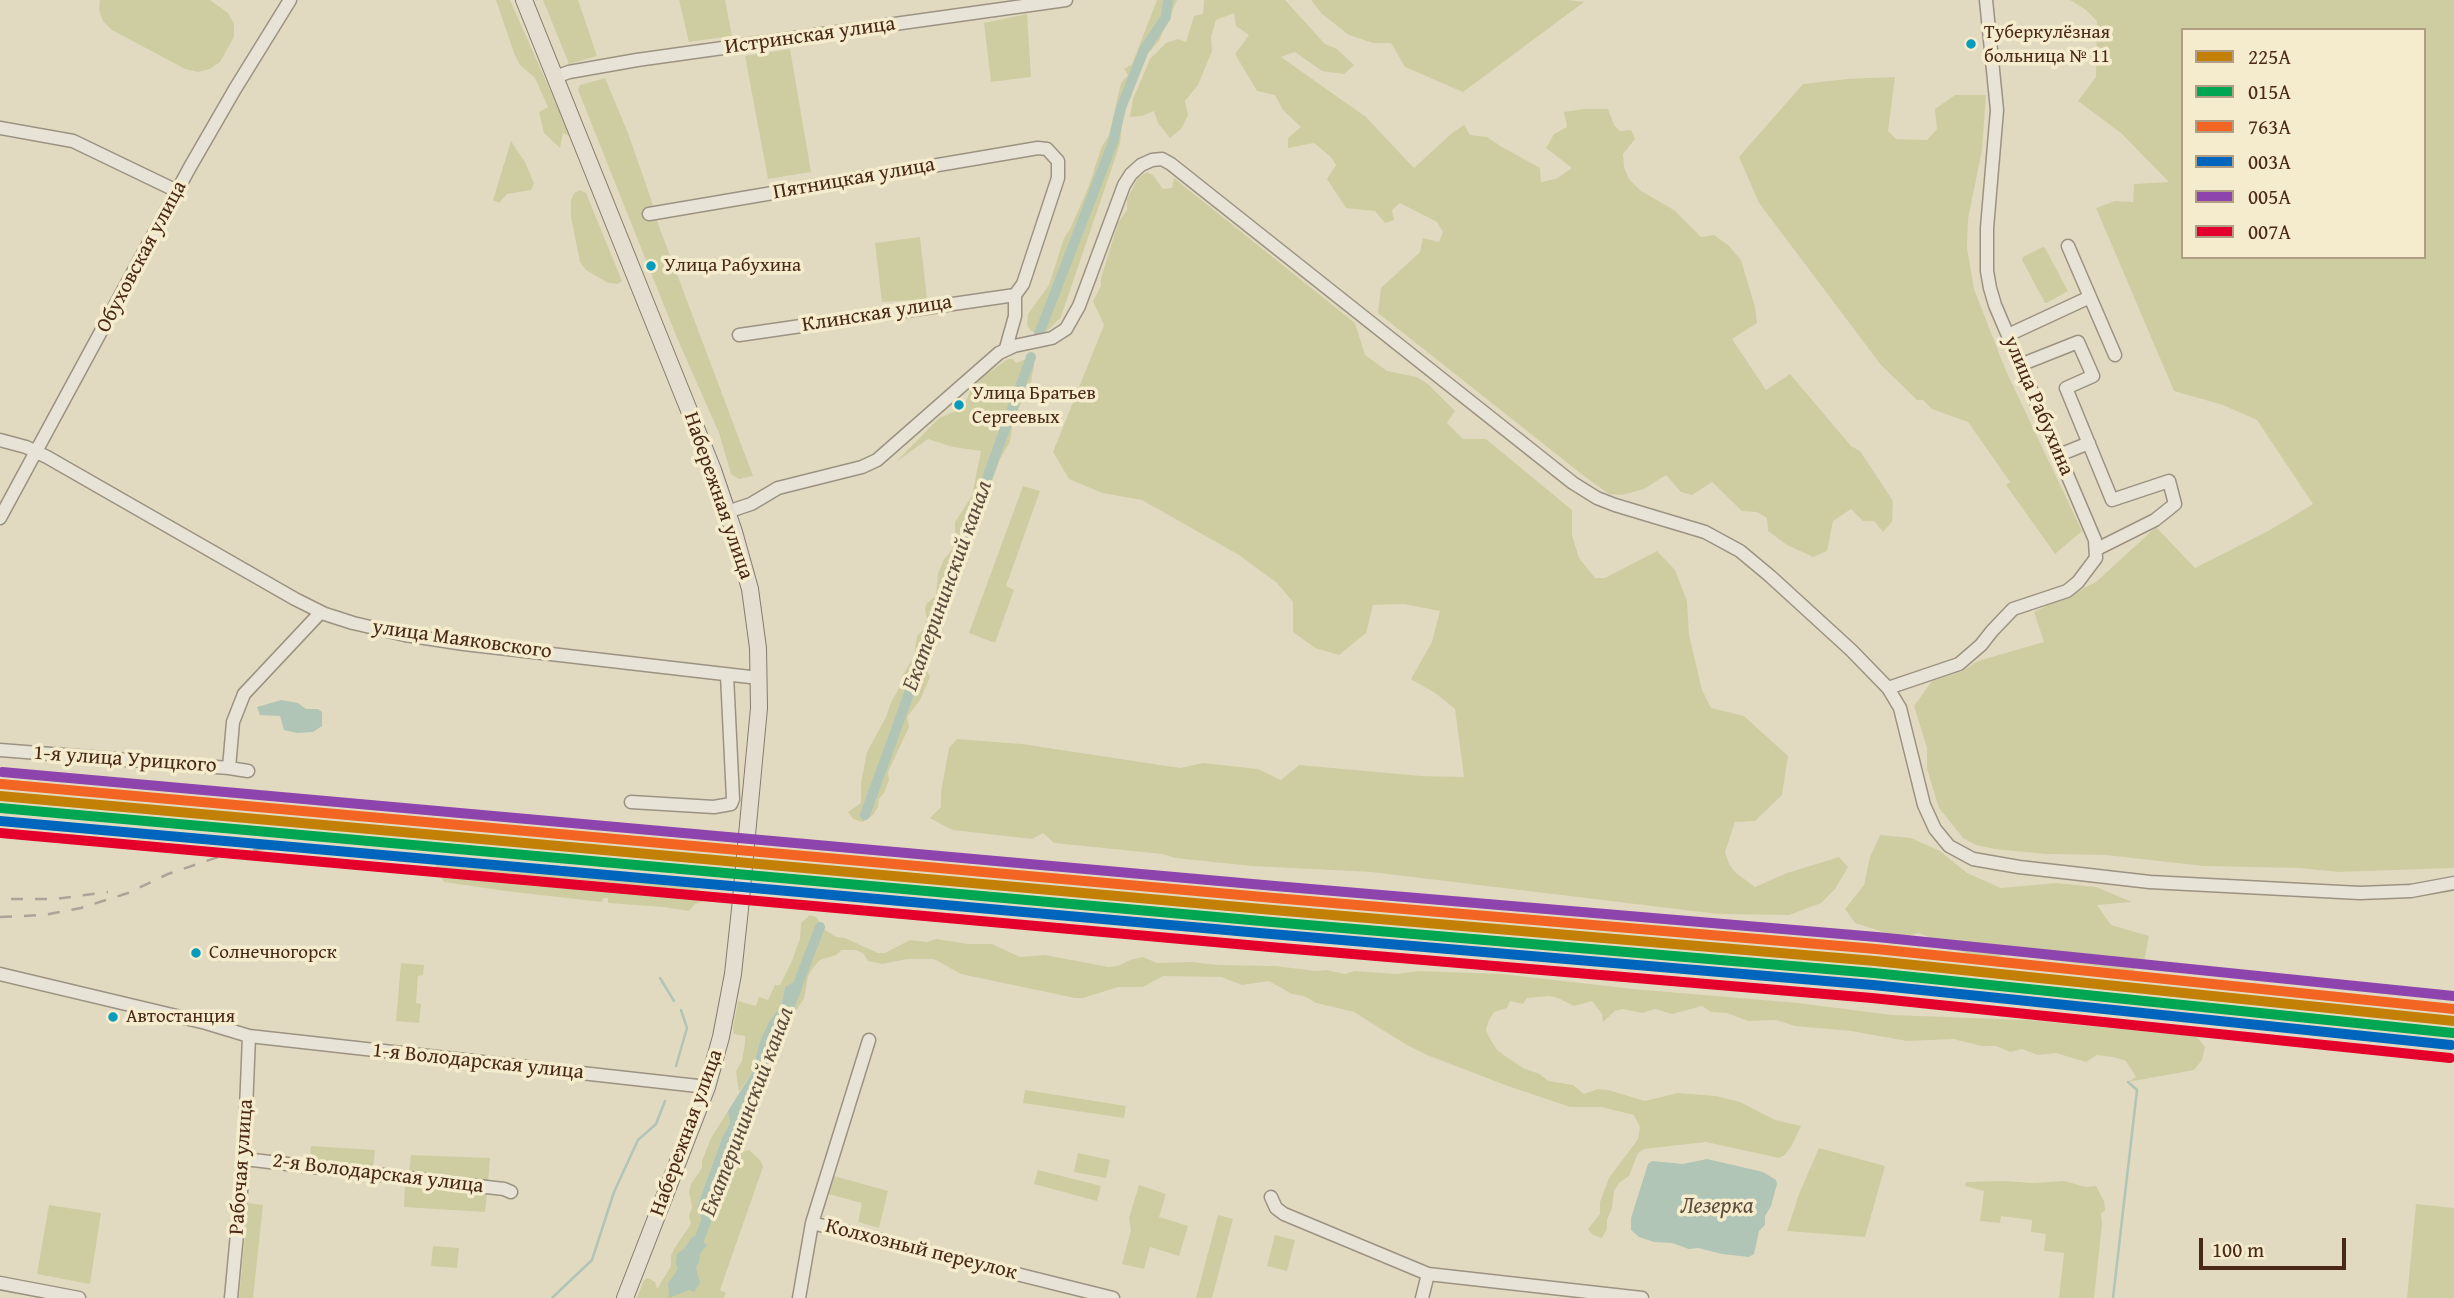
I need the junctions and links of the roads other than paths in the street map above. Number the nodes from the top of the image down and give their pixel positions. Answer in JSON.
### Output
{"nodes":[{"id":1,"x":290,"y":0,"type":"edge"},
{"id":2,"x":524,"y":0,"type":"edge"},
{"id":3,"x":1066,"y":0,"type":"edge"},
{"id":4,"x":1986,"y":0,"type":"edge"},
{"id":5,"x":555,"y":77,"type":"junction"},
{"id":6,"x":0,"y":128,"type":"edge"},
{"id":7,"x":177,"y":191,"type":"junction"},
{"id":8,"x":649,"y":214,"type":"dead end"},
{"id":9,"x":2068,"y":246,"type":"dead end"},
{"id":10,"x":1014,"y":295,"type":"junction"},
{"id":11,"x":2090,"y":297,"type":"junction"},
{"id":12,"x":739,"y":335,"type":"dead end"},
{"id":13,"x":2008,"y":335,"type":"junction"},
{"id":14,"x":1006,"y":348,"type":"junction"},
{"id":15,"x":2115,"y":355,"type":"dead end"},
{"id":16,"x":2020,"y":365,"type":"junction"},
{"id":17,"x":0,"y":440,"type":"edge"},
{"id":18,"x":2089,"y":443,"type":"junction"},
{"id":19,"x":37,"y":452,"type":"junction"},
{"id":20,"x":2059,"y":455,"type":"junction"},
{"id":21,"x":727,"y":512,"type":"junction"},
{"id":22,"x":0,"y":518,"type":"edge"},
{"id":23,"x":2096,"y":549,"type":"junction"},
{"id":24,"x":321,"y":612,"type":"junction"},
{"id":25,"x":727,"y":676,"type":"junction"},
{"id":26,"x":759,"y":678,"type":"junction"},
{"id":27,"x":1888,"y":688,"type":"junction"},
{"id":28,"x":0,"y":750,"type":"edge"},
{"id":29,"x":229,"y":768,"type":"junction"},
{"id":30,"x":248,"y":771,"type":"dead end"},
{"id":31,"x":631,"y":802,"type":"dead end"},
{"id":32,"x":2454,"y":883,"type":"edge"},
{"id":33,"x":0,"y":974,"type":"edge"},
{"id":34,"x":248,"y":1036,"type":"junction"},
{"id":35,"x":869,"y":1040,"type":"dead end"},
{"id":36,"x":707,"y":1087,"type":"junction"},
{"id":37,"x":244,"y":1159,"type":"junction"},
{"id":38,"x":511,"y":1192,"type":"dead end"},
{"id":39,"x":1271,"y":1198,"type":"dead end"},
{"id":40,"x":811,"y":1223,"type":"junction"},
{"id":41,"x":1428,"y":1274,"type":"junction"},
{"id":42,"x":0,"y":1283,"type":"edge"},
{"id":43,"x":79,"y":1298,"type":"edge"},
{"id":44,"x":231,"y":1298,"type":"edge"},
{"id":45,"x":625,"y":1298,"type":"edge"},
{"id":46,"x":799,"y":1298,"type":"edge"},
{"id":47,"x":1112,"y":1298,"type":"edge"},
{"id":48,"x":1422,"y":1298,"type":"edge"},
{"id":49,"x":1642,"y":1298,"type":"edge"}],
"edges":[{"from":1,"to":7,"type":"street","name":"Обуховская улица"},
{"from":2,"to":5,"type":"main road","name":"Набережная улица"},
{"from":3,"to":5,"type":"street","name":"Истринская улица"},
{"from":4,"to":13,"type":"street","name":"улица Рабухина"},
{"from":5,"to":21,"type":"main road","name":"Набережная улица"},
{"from":6,"to":7,"type":"street"},
{"from":7,"to":19,"type":"street","name":"Обуховская улица"},
{"from":8,"to":10,"type":"street","name":"Пятницкая улица"},
{"from":9,"to":11,"type":"street"},
{"from":10,"to":12,"type":"street","name":"Клинская улица"},
{"from":10,"to":14,"type":"street"},
{"from":11,"to":13,"type":"street"},
{"from":11,"to":15,"type":"street"},
{"from":13,"to":16,"type":"street","name":"улица Рабухина"},
{"from":14,"to":21,"type":"street"},
{"from":14,"to":27,"type":"street"},
{"from":16,"to":18,"type":"street"},
{"from":16,"to":20,"type":"street","name":"улица Рабухина"},
{"from":17,"to":19,"type":"street","name":"улица Маяковского"},
{"from":18,"to":20,"type":"street"},
{"from":18,"to":23,"type":"street"},
{"from":19,"to":22,"type":"street","name":"Обуховская улица"},
{"from":19,"to":24,"type":"street","name":"улица Маяковского"},
{"from":20,"to":23,"type":"street","name":"улица Рабухина"},
{"from":21,"to":26,"type":"main road","name":"Набережная улица"},
{"from":23,"to":27,"type":"street"},
{"from":24,"to":25,"type":"street","name":"улица Маяковского"},
{"from":24,"to":29,"type":"street","name":"1-я улица Урицкого"},
{"from":25,"to":26,"type":"street","name":"улица Маяковского"},
{"from":25,"to":31,"type":"street"},
{"from":26,"to":36,"type":"main road","name":"Набережная улица"},
{"from":27,"to":32,"type":"street"},
{"from":28,"to":29,"type":"street","name":"1-я улица Урицкого"},
{"from":29,"to":30,"type":"street"},
{"from":33,"to":34,"type":"street","name":"1-я Володарская улица"},
{"from":34,"to":36,"type":"street","name":"1-я Володарская улица"},
{"from":34,"to":37,"type":"street","name":"Рабочая улица"},
{"from":35,"to":40,"type":"street"},
{"from":36,"to":45,"type":"main road","name":"Набережная улица"},
{"from":37,"to":38,"type":"street","name":"2-я Володарская улица"},
{"from":37,"to":44,"type":"street","name":"Рабочая улица"},
{"from":39,"to":41,"type":"street"},
{"from":40,"to":46,"type":"street"},
{"from":40,"to":47,"type":"street","name":"Колхозный переулок"},
{"from":41,"to":48,"type":"street"},
{"from":41,"to":49,"type":"street"},
{"from":42,"to":43,"type":"street"}]}
